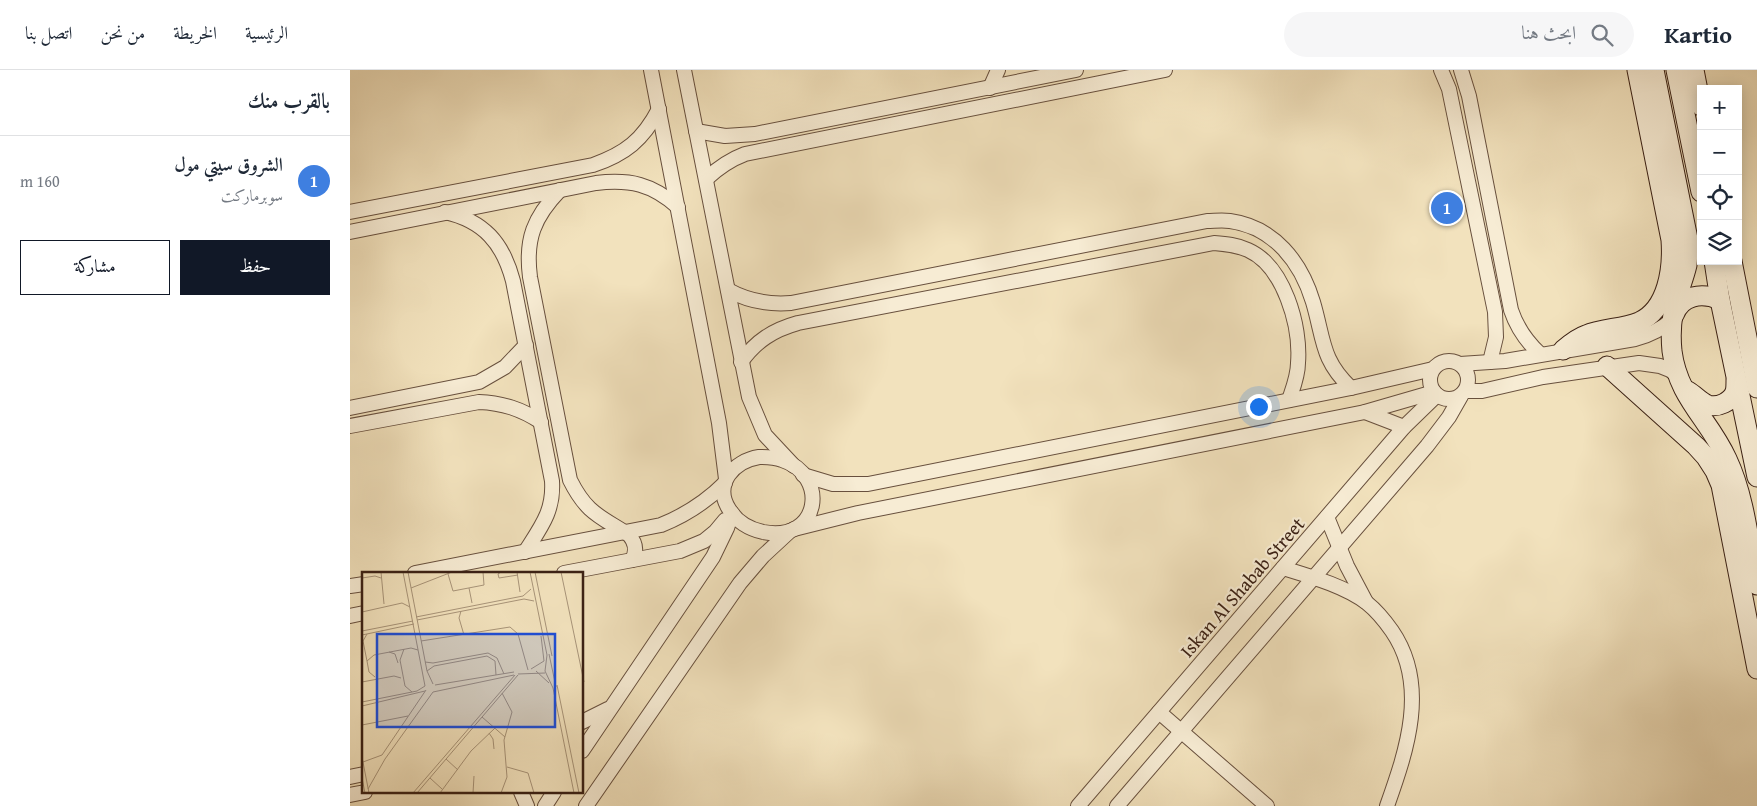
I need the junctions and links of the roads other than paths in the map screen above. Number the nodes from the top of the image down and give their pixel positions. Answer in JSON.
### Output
{"nodes":[{"id":1,"x":651,"y":70,"type":"edge"},
{"id":2,"x":684,"y":70,"type":"edge"},
{"id":3,"x":998,"y":70,"type":"edge"},
{"id":4,"x":1076,"y":70,"type":"edge"},
{"id":5,"x":1165,"y":70,"type":"edge"},
{"id":6,"x":1441,"y":70,"type":"edge"},
{"id":7,"x":1461,"y":70,"type":"edge"},
{"id":8,"x":1637,"y":70,"type":"edge"},
{"id":9,"x":1654,"y":70,"type":"edge"},
{"id":10,"x":1676,"y":70,"type":"edge"},
{"id":11,"x":1694,"y":70,"type":"edge"},
{"id":12,"x":1033,"y":74,"type":"edge"},
{"id":13,"x":1697,"y":85,"type":"edge"},
{"id":14,"x":990,"y":88,"type":"junction"},
{"id":15,"x":659,"y":109,"type":"junction"},
{"id":16,"x":696,"y":131,"type":"junction"},
{"id":17,"x":593,"y":164,"type":"junction"},
{"id":18,"x":1698,"y":175,"type":"edge"},
{"id":19,"x":706,"y":179,"type":"junction"},
{"id":20,"x":596,"y":183,"type":"junction"},
{"id":21,"x":560,"y":190,"type":"junction"},
{"id":22,"x":678,"y":207,"type":"junction"},
{"id":23,"x":350,"y":212,"type":"edge"},
{"id":24,"x":445,"y":212,"type":"junction"},
{"id":25,"x":350,"y":232,"type":"edge"},
{"id":26,"x":1694,"y":255,"type":"edge"},
{"id":27,"x":1715,"y":265,"type":"edge"},
{"id":28,"x":1733,"y":265,"type":"edge"},
{"id":29,"x":528,"y":267,"type":"junction"},
{"id":30,"x":510,"y":271,"type":"junction"},
{"id":31,"x":728,"y":290,"type":"junction"},
{"id":32,"x":1720,"y":300,"type":"junction"},
{"id":33,"x":1673,"y":319,"type":"junction"},
{"id":34,"x":1622,"y":341,"type":"junction"},
{"id":35,"x":526,"y":345,"type":"junction"},
{"id":36,"x":1563,"y":350,"type":"junction"},
{"id":37,"x":1540,"y":354,"type":"junction"},
{"id":38,"x":741,"y":362,"type":"junction"},
{"id":39,"x":1490,"y":362,"type":"junction"},
{"id":40,"x":1460,"y":364,"type":"junction"},
{"id":41,"x":1627,"y":364,"type":"junction"},
{"id":42,"x":1607,"y":366,"type":"junction"},
{"id":43,"x":1433,"y":369,"type":"junction"},
{"id":44,"x":1736,"y":380,"type":"junction"},
{"id":45,"x":464,"y":386,"type":"junction"},
{"id":46,"x":1681,"y":386,"type":"junction"},
{"id":47,"x":1352,"y":388,"type":"junction"},
{"id":48,"x":1757,"y":388,"type":"edge"},
{"id":49,"x":1435,"y":393,"type":"junction"},
{"id":50,"x":1464,"y":394,"type":"junction"},
{"id":51,"x":1290,"y":400,"type":"junction"},
{"id":52,"x":468,"y":404,"type":"junction"},
{"id":53,"x":350,"y":408,"type":"edge"},
{"id":54,"x":1365,"y":412,"type":"junction"},
{"id":55,"x":541,"y":422,"type":"junction"},
{"id":56,"x":350,"y":426,"type":"edge"},
{"id":57,"x":1404,"y":427,"type":"junction"},
{"id":58,"x":1752,"y":453,"type":"junction"},
{"id":59,"x":1728,"y":459,"type":"junction"},
{"id":60,"x":566,"y":466,"type":"junction"},
{"id":61,"x":550,"y":469,"type":"junction"},
{"id":62,"x":799,"y":471,"type":"junction"},
{"id":63,"x":1757,"y":477,"type":"edge"},
{"id":64,"x":726,"y":481,"type":"junction"},
{"id":65,"x":731,"y":513,"type":"junction"},
{"id":66,"x":1327,"y":517,"type":"junction"},
{"id":67,"x":792,"y":530,"type":"junction"},
{"id":68,"x":624,"y":532,"type":"junction"},
{"id":69,"x":1340,"y":548,"type":"junction"},
{"id":70,"x":525,"y":552,"type":"junction"},
{"id":71,"x":632,"y":560,"type":"junction"},
{"id":72,"x":1283,"y":568,"type":"junction"},
{"id":73,"x":425,"y":572,"type":"edge"},
{"id":74,"x":574,"y":572,"type":"edge"},
{"id":75,"x":1313,"y":578,"type":"junction"},
{"id":76,"x":1757,"y":585,"type":"edge"},
{"id":77,"x":1366,"y":603,"type":"junction"},
{"id":78,"x":1757,"y":669,"type":"edge"},
{"id":79,"x":611,"y":707,"type":"junction"},
{"id":80,"x":1159,"y":712,"type":"junction"},
{"id":81,"x":584,"y":721,"type":"edge"},
{"id":82,"x":1181,"y":732,"type":"junction"},
{"id":83,"x":584,"y":748,"type":"edge"},
{"id":84,"x":523,"y":794,"type":"edge"},
{"id":85,"x":553,"y":794,"type":"edge"},
{"id":86,"x":527,"y":806,"type":"edge"},
{"id":87,"x":545,"y":806,"type":"edge"},
{"id":88,"x":586,"y":806,"type":"edge"},
{"id":89,"x":1078,"y":806,"type":"edge"},
{"id":90,"x":1117,"y":806,"type":"edge"},
{"id":91,"x":1267,"y":806,"type":"edge"},
{"id":92,"x":1387,"y":806,"type":"edge"}],
"edges":[{"from":1,"to":15,"type":"street"},
{"from":2,"to":16,"type":"street"},
{"from":3,"to":14,"type":"street"},
{"from":4,"to":12,"type":"street"},
{"from":5,"to":19,"type":"street"},
{"from":6,"to":39,"type":"street"},
{"from":7,"to":37,"type":"street"},
{"from":8,"to":36,"type":"main road"},
{"from":9,"to":26,"type":"main road"},
{"from":10,"to":18,"type":"main road"},
{"from":11,"to":13,"type":"main road"},
{"from":12,"to":14,"type":"street"},
{"from":14,"to":16,"type":"street"},
{"from":15,"to":17,"type":"street"},
{"from":15,"to":22,"type":"street"},
{"from":16,"to":19,"type":"street"},
{"from":17,"to":20,"type":"street"},
{"from":17,"to":23,"type":"street"},
{"from":19,"to":31,"type":"street"},
{"from":20,"to":21,"type":"street"},
{"from":20,"to":22,"type":"street"},
{"from":21,"to":24,"type":"street"},
{"from":21,"to":29,"type":"street"},
{"from":22,"to":64,"type":"street"},
{"from":24,"to":25,"type":"street"},
{"from":24,"to":30,"type":"street"},
{"from":26,"to":33,"type":"main road"},
{"from":27,"to":32,"type":"main road"},
{"from":28,"to":48,"type":"main road"},
{"from":29,"to":30,"type":"street"},
{"from":29,"to":60,"type":"street"},
{"from":30,"to":35,"type":"street"},
{"from":31,"to":38,"type":"street"},
{"from":31,"to":47,"type":"street"},
{"from":32,"to":33,"type":"main road"},
{"from":32,"to":44,"type":"main road"},
{"from":33,"to":34,"type":"street"},
{"from":33,"to":46,"type":"main road"},
{"from":34,"to":36,"type":"street"},
{"from":34,"to":41,"type":"street"},
{"from":35,"to":45,"type":"street"},
{"from":35,"to":55,"type":"street"},
{"from":36,"to":37,"type":"street"},
{"from":37,"to":39,"type":"street"},
{"from":38,"to":51,"type":"street"},
{"from":38,"to":62,"type":"street"},
{"from":39,"to":40,"type":"street"},
{"from":40,"to":43,"type":"street"},
{"from":40,"to":50,"type":"street"},
{"from":41,"to":42,"type":"street"},
{"from":41,"to":46,"type":"street"},
{"from":42,"to":50,"type":"street"},
{"from":42,"to":78,"type":"main road"},
{"from":43,"to":47,"type":"street"},
{"from":43,"to":49,"type":"street"},
{"from":44,"to":46,"type":"main road"},
{"from":44,"to":58,"type":"main road"},
{"from":45,"to":52,"type":"street"},
{"from":45,"to":53,"type":"street"},
{"from":46,"to":59,"type":"main road"},
{"from":47,"to":51,"type":"street"},
{"from":49,"to":50,"type":"street"},
{"from":49,"to":54,"type":"street"},
{"from":49,"to":57,"type":"street","name":"Iskan Al Shabab Street"},
{"from":50,"to":69,"type":"street"},
{"from":51,"to":62,"type":"street"},
{"from":52,"to":55,"type":"street"},
{"from":52,"to":56,"type":"street"},
{"from":54,"to":57,"type":"street"},
{"from":54,"to":67,"type":"street"},
{"from":55,"to":61,"type":"street"},
{"from":57,"to":66,"type":"street","name":"Iskan Al Shabab Street"},
{"from":58,"to":59,"type":"main road"},
{"from":58,"to":63,"type":"main road"},
{"from":59,"to":76,"type":"main road"},
{"from":60,"to":61,"type":"street"},
{"from":60,"to":68,"type":"street"},
{"from":61,"to":70,"type":"street"},
{"from":62,"to":64,"type":"street"},
{"from":62,"to":67,"type":"street"},
{"from":64,"to":65,"type":"street"},
{"from":64,"to":68,"type":"street"},
{"from":65,"to":67,"type":"street"},
{"from":65,"to":71,"type":"street"},
{"from":65,"to":79,"type":"street"},
{"from":66,"to":69,"type":"street"},
{"from":66,"to":72,"type":"street","name":"Iskan Al Shabab Street"},
{"from":67,"to":88,"type":"street"},
{"from":68,"to":70,"type":"street"},
{"from":68,"to":71,"type":"street"},
{"from":69,"to":75,"type":"street"},
{"from":69,"to":77,"type":"street"},
{"from":70,"to":73,"type":"street"},
{"from":71,"to":74,"type":"street"},
{"from":72,"to":75,"type":"street"},
{"from":72,"to":80,"type":"street","name":"Iskan Al Shabab Street"},
{"from":75,"to":77,"type":"street"},
{"from":75,"to":82,"type":"street"},
{"from":77,"to":92,"type":"street"},
{"from":79,"to":81,"type":"street"},
{"from":79,"to":83,"type":"street"},
{"from":80,"to":82,"type":"street"},
{"from":80,"to":89,"type":"street","name":"Iskan Al Shabab Street"},
{"from":82,"to":90,"type":"street"},
{"from":82,"to":91,"type":"street"},
{"from":84,"to":86,"type":"street"},
{"from":85,"to":87,"type":"street"}]}
